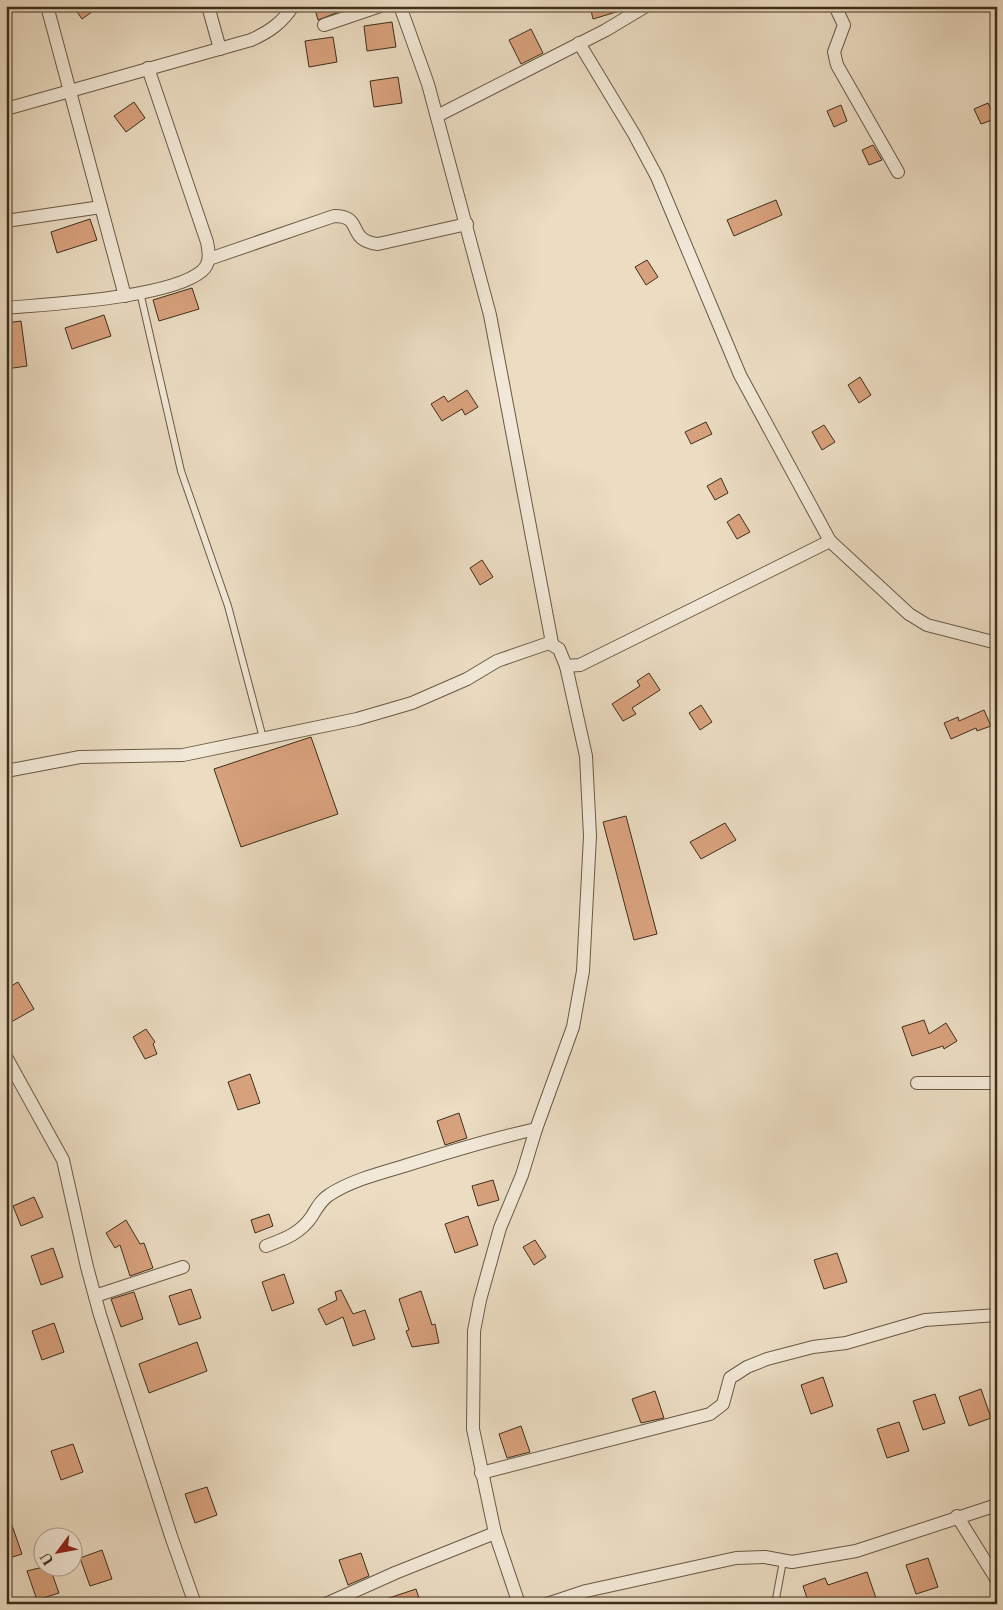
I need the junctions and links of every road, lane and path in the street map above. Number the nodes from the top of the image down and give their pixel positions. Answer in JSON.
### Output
{"nodes":[{"id":1,"x":47,"y":6,"type":"edge"},
{"id":2,"x":208,"y":6,"type":"edge"},
{"id":3,"x":293,"y":6,"type":"edge"},
{"id":4,"x":380,"y":6,"type":"edge"},
{"id":5,"x":400,"y":6,"type":"edge"},
{"id":6,"x":646,"y":6,"type":"edge"},
{"id":7,"x":835,"y":6,"type":"edge"},
{"id":8,"x":324,"y":25,"type":"dead end"},
{"id":9,"x":579,"y":43,"type":"junction"},
{"id":10,"x":220,"y":49,"type":"junction"},
{"id":11,"x":148,"y":68,"type":"junction"},
{"id":12,"x":69,"y":89,"type":"junction"},
{"id":13,"x":6,"y":109,"type":"edge"},
{"id":14,"x":437,"y":116,"type":"junction"},
{"id":15,"x":898,"y":172,"type":"dead end"},
{"id":16,"x":101,"y":207,"type":"junction"},
{"id":17,"x":6,"y":221,"type":"edge"},
{"id":18,"x":466,"y":224,"type":"junction"},
{"id":19,"x":209,"y":259,"type":"junction"},
{"id":20,"x":140,"y":292,"type":"junction"},
{"id":21,"x":125,"y":296,"type":"junction"},
{"id":22,"x":6,"y":308,"type":"edge"},
{"id":23,"x":830,"y":541,"type":"junction"},
{"id":24,"x":552,"y":643,"type":"junction"},
{"id":25,"x":997,"y":643,"type":"edge"},
{"id":26,"x":566,"y":666,"type":"junction"},
{"id":27,"x":263,"y":738,"type":"junction"},
{"id":28,"x":6,"y":771,"type":"edge"},
{"id":29,"x":6,"y":1057,"type":"edge"},
{"id":30,"x":917,"y":1083,"type":"dead end"},
{"id":31,"x":997,"y":1083,"type":"edge"},
{"id":32,"x":536,"y":1129,"type":"junction"},
{"id":33,"x":266,"y":1246,"type":"dead end"},
{"id":34,"x":183,"y":1267,"type":"dead end"},
{"id":35,"x":95,"y":1296,"type":"junction"},
{"id":36,"x":997,"y":1315,"type":"edge"},
{"id":37,"x":481,"y":1472,"type":"junction"},
{"id":38,"x":997,"y":1505,"type":"edge"},
{"id":39,"x":958,"y":1516,"type":"junction"},
{"id":40,"x":495,"y":1533,"type":"junction"},
{"id":41,"x":782,"y":1561,"type":"junction"},
{"id":42,"x":997,"y":1580,"type":"edge"},
{"id":43,"x":195,"y":1604,"type":"edge"},
{"id":44,"x":326,"y":1604,"type":"edge"},
{"id":45,"x":519,"y":1604,"type":"edge"},
{"id":46,"x":547,"y":1604,"type":"edge"},
{"id":47,"x":774,"y":1604,"type":"edge"}],
"edges":[{"from":1,"to":12,"type":"street"},
{"from":2,"to":10,"type":"street"},
{"from":3,"to":10,"type":"street"},
{"from":4,"to":8,"type":"street"},
{"from":5,"to":14,"type":"street"},
{"from":6,"to":9,"type":"street"},
{"from":7,"to":15,"type":"street"},
{"from":9,"to":14,"type":"street"},
{"from":9,"to":23,"type":"street"},
{"from":10,"to":11,"type":"street"},
{"from":11,"to":12,"type":"street"},
{"from":11,"to":19,"type":"street"},
{"from":12,"to":13,"type":"street"},
{"from":12,"to":16,"type":"street"},
{"from":14,"to":18,"type":"street"},
{"from":16,"to":17,"type":"street"},
{"from":16,"to":21,"type":"street"},
{"from":18,"to":19,"type":"street"},
{"from":18,"to":24,"type":"street"},
{"from":19,"to":20,"type":"street"},
{"from":20,"to":21,"type":"street"},
{"from":20,"to":27,"type":"lane"},
{"from":21,"to":22,"type":"street"},
{"from":23,"to":25,"type":"street"},
{"from":23,"to":26,"type":"street"},
{"from":24,"to":26,"type":"street"},
{"from":24,"to":27,"type":"street"},
{"from":26,"to":32,"type":"street"},
{"from":27,"to":28,"type":"street"},
{"from":29,"to":35,"type":"street"},
{"from":30,"to":31,"type":"street"},
{"from":32,"to":33,"type":"street"},
{"from":32,"to":37,"type":"street"},
{"from":34,"to":35,"type":"street"},
{"from":35,"to":43,"type":"street"},
{"from":36,"to":37,"type":"street"},
{"from":37,"to":40,"type":"street"},
{"from":38,"to":39,"type":"street"},
{"from":39,"to":41,"type":"street"},
{"from":39,"to":42,"type":"street"},
{"from":40,"to":44,"type":"street"},
{"from":40,"to":45,"type":"street"},
{"from":41,"to":46,"type":"street"},
{"from":41,"to":47,"type":"lane"}]}
